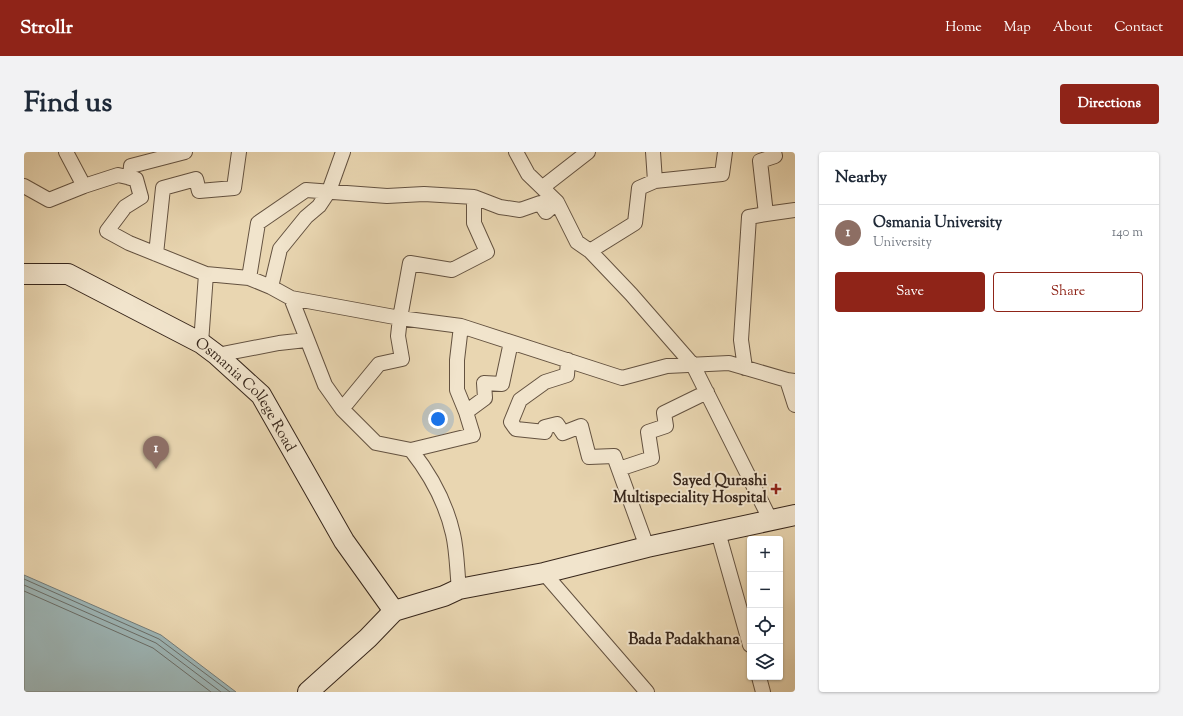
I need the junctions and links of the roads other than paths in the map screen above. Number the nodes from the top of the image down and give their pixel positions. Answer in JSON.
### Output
{"nodes":[{"id":1,"x":66,"y":152,"type":"edge"},
{"id":2,"x":185,"y":152,"type":"edge"},
{"id":3,"x":239,"y":152,"type":"edge"},
{"id":4,"x":342,"y":152,"type":"edge"},
{"id":5,"x":516,"y":152,"type":"edge"},
{"id":6,"x":588,"y":152,"type":"edge"},
{"id":7,"x":653,"y":152,"type":"edge"},
{"id":8,"x":725,"y":152,"type":"edge"},
{"id":9,"x":774,"y":152,"type":"edge"},
{"id":10,"x":130,"y":178,"type":"junction"},
{"id":11,"x":655,"y":180,"type":"junction"},
{"id":12,"x":24,"y":186,"type":"edge"},
{"id":13,"x":84,"y":186,"type":"junction"},
{"id":14,"x":544,"y":188,"type":"junction"},
{"id":15,"x":329,"y":191,"type":"junction"},
{"id":16,"x":474,"y":198,"type":"junction"},
{"id":17,"x":557,"y":202,"type":"junction"},
{"id":18,"x":795,"y":210,"type":"edge"},
{"id":19,"x":766,"y":214,"type":"junction"},
{"id":20,"x":590,"y":251,"type":"junction"},
{"id":21,"x":156,"y":254,"type":"junction"},
{"id":22,"x":24,"y":274,"type":"edge"},
{"id":23,"x":206,"y":274,"type":"junction"},
{"id":24,"x":249,"y":278,"type":"junction"},
{"id":25,"x":271,"y":287,"type":"junction"},
{"id":26,"x":291,"y":298,"type":"junction"},
{"id":27,"x":400,"y":318,"type":"junction"},
{"id":28,"x":461,"y":326,"type":"junction"},
{"id":29,"x":306,"y":340,"type":"junction"},
{"id":30,"x":511,"y":342,"type":"junction"},
{"id":31,"x":201,"y":343,"type":"junction"},
{"id":32,"x":218,"y":355,"type":"junction"},
{"id":33,"x":568,"y":360,"type":"junction"},
{"id":34,"x":693,"y":365,"type":"junction"},
{"id":35,"x":745,"y":368,"type":"junction"},
{"id":36,"x":791,"y":381,"type":"edge"},
{"id":37,"x":707,"y":392,"type":"junction"},
{"id":38,"x":795,"y":404,"type":"edge"},
{"id":39,"x":342,"y":409,"type":"junction"},
{"id":40,"x":466,"y":412,"type":"junction"},
{"id":41,"x":411,"y":450,"type":"junction"},
{"id":42,"x":619,"y":469,"type":"junction"},
{"id":43,"x":795,"y":516,"type":"edge"},
{"id":44,"x":771,"y":521,"type":"junction"},
{"id":45,"x":718,"y":532,"type":"junction"},
{"id":46,"x":647,"y":547,"type":"junction"},
{"id":47,"x":544,"y":572,"type":"junction"},
{"id":48,"x":459,"y":589,"type":"junction"},
{"id":49,"x":394,"y":611,"type":"junction"},
{"id":50,"x":750,"y":644,"type":"edge"},
{"id":51,"x":760,"y":680,"type":"edge"},
{"id":52,"x":308,"y":692,"type":"edge"},
{"id":53,"x":647,"y":692,"type":"edge"},
{"id":54,"x":763,"y":692,"type":"edge"}],
"edges":[{"from":1,"to":13,"type":"street"},
{"from":2,"to":10,"type":"street"},
{"from":3,"to":21,"type":"street"},
{"from":4,"to":15,"type":"street"},
{"from":5,"to":14,"type":"street"},
{"from":6,"to":14,"type":"street"},
{"from":7,"to":11,"type":"street"},
{"from":8,"to":11,"type":"street"},
{"from":9,"to":19,"type":"street"},
{"from":10,"to":13,"type":"street"},
{"from":10,"to":21,"type":"street"},
{"from":11,"to":20,"type":"street"},
{"from":12,"to":13,"type":"street"},
{"from":14,"to":17,"type":"street"},
{"from":15,"to":16,"type":"street"},
{"from":15,"to":24,"type":"street"},
{"from":15,"to":25,"type":"street"},
{"from":16,"to":17,"type":"street"},
{"from":16,"to":27,"type":"street"},
{"from":17,"to":20,"type":"street"},
{"from":18,"to":19,"type":"street"},
{"from":19,"to":35,"type":"street"},
{"from":20,"to":34,"type":"street"},
{"from":21,"to":23,"type":"street"},
{"from":22,"to":31,"type":"street","name":"Osmania College Road"},
{"from":23,"to":24,"type":"street"},
{"from":23,"to":31,"type":"street"},
{"from":24,"to":25,"type":"street"},
{"from":25,"to":26,"type":"street"},
{"from":26,"to":27,"type":"street"},
{"from":26,"to":29,"type":"street"},
{"from":27,"to":28,"type":"street"},
{"from":27,"to":39,"type":"street"},
{"from":28,"to":30,"type":"street"},
{"from":28,"to":40,"type":"street"},
{"from":29,"to":32,"type":"street"},
{"from":29,"to":39,"type":"street"},
{"from":30,"to":33,"type":"street"},
{"from":30,"to":40,"type":"street"},
{"from":31,"to":32,"type":"street","name":"Osmania College Road"},
{"from":32,"to":49,"type":"street","name":"Osmania College Road"},
{"from":33,"to":34,"type":"street"},
{"from":33,"to":42,"type":"street"},
{"from":34,"to":35,"type":"street"},
{"from":34,"to":37,"type":"street"},
{"from":35,"to":36,"type":"street"},
{"from":36,"to":38,"type":"street"},
{"from":37,"to":42,"type":"street"},
{"from":37,"to":44,"type":"street"},
{"from":39,"to":41,"type":"street"},
{"from":40,"to":41,"type":"street"},
{"from":41,"to":48,"type":"street"},
{"from":42,"to":46,"type":"street"},
{"from":43,"to":44,"type":"street"},
{"from":44,"to":45,"type":"street"},
{"from":45,"to":46,"type":"street"},
{"from":45,"to":50,"type":"street"},
{"from":46,"to":47,"type":"street"},
{"from":47,"to":48,"type":"street"},
{"from":47,"to":53,"type":"street"},
{"from":48,"to":49,"type":"street"},
{"from":49,"to":52,"type":"street"},
{"from":51,"to":54,"type":"street"}]}
